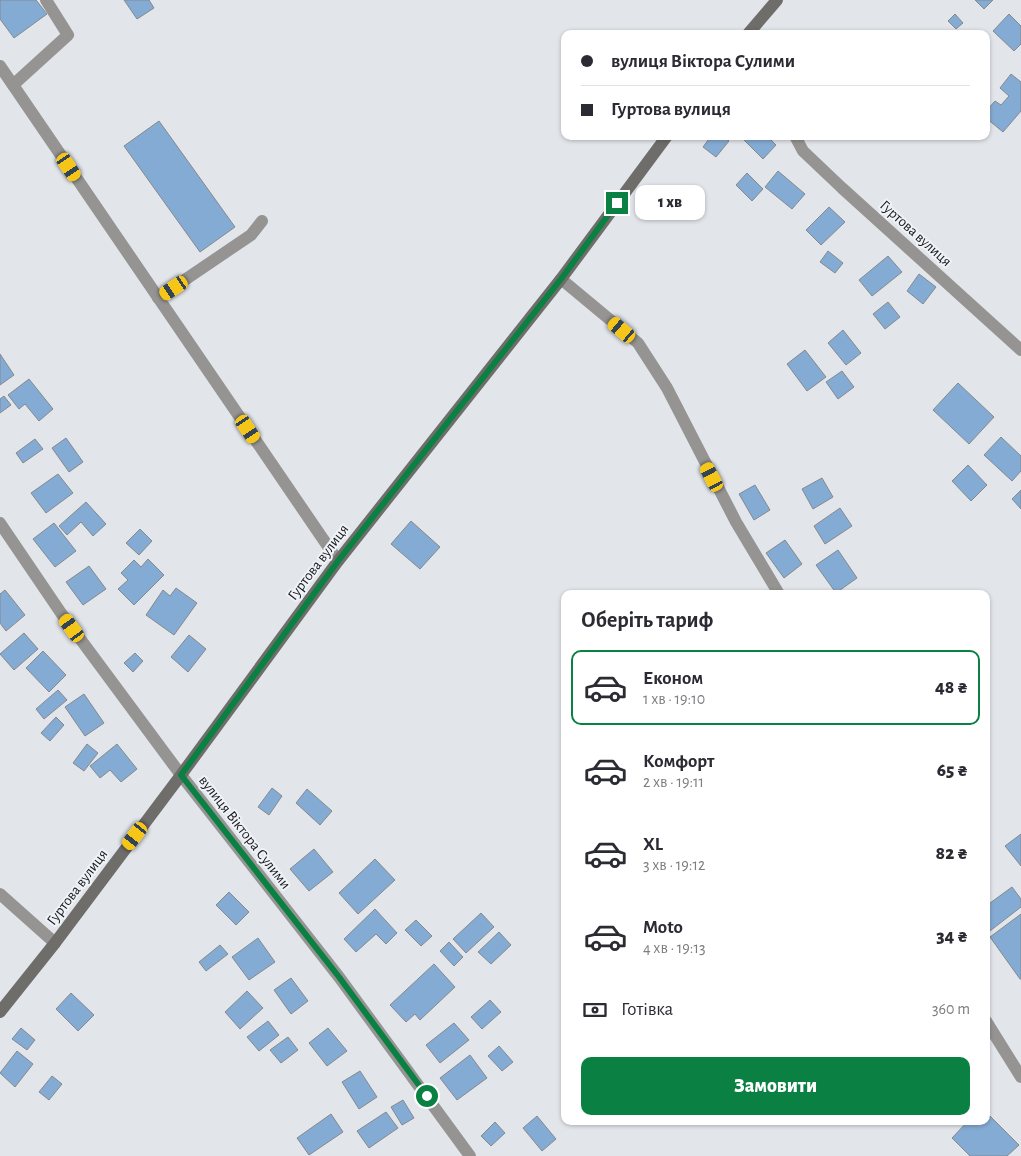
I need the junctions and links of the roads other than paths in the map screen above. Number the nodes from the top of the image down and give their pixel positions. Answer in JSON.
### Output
{"nodes":[{"id":1,"x":46,"y":0,"type":"edge"},
{"id":2,"x":777,"y":0,"type":"edge"},
{"id":3,"x":751,"y":30,"type":"edge"},
{"id":4,"x":0,"y":66,"type":"edge"},
{"id":5,"x":13,"y":85,"type":"junction"},
{"id":6,"x":664,"y":140,"type":"edge"},
{"id":7,"x":797,"y":140,"type":"edge"},
{"id":8,"x":262,"y":221,"type":"dead end"},
{"id":9,"x":561,"y":279,"type":"junction"},
{"id":10,"x":158,"y":298,"type":"junction"},
{"id":11,"x":1021,"y":350,"type":"edge"},
{"id":12,"x":0,"y":523,"type":"edge"},
{"id":13,"x":338,"y":561,"type":"junction"},
{"id":14,"x":777,"y":590,"type":"edge"},
{"id":15,"x":181,"y":775,"type":"junction"},
{"id":16,"x":0,"y":894,"type":"edge"},
{"id":17,"x":55,"y":943,"type":"junction"},
{"id":18,"x":0,"y":1012,"type":"edge"},
{"id":19,"x":990,"y":1028,"type":"edge"},
{"id":20,"x":1021,"y":1078,"type":"edge"},
{"id":21,"x":470,"y":1156,"type":"edge"}],
"edges":[{"from":1,"to":5,"type":"street"},
{"from":2,"to":3,"type":"street"},
{"from":4,"to":5,"type":"street"},
{"from":5,"to":10,"type":"street"},
{"from":6,"to":9,"type":"street","name":"Гуртова вулиця"},
{"from":7,"to":11,"type":"street","name":"Гуртова вулиця"},
{"from":8,"to":10,"type":"street"},
{"from":9,"to":13,"type":"street","name":"Гуртова вулиця"},
{"from":9,"to":14,"type":"street"},
{"from":10,"to":13,"type":"street"},
{"from":12,"to":15,"type":"street","name":"вулиця Віктора Сулими"},
{"from":13,"to":15,"type":"street","name":"Гуртова вулиця"},
{"from":15,"to":17,"type":"street","name":"Гуртова вулиця"},
{"from":15,"to":21,"type":"street","name":"вулиця Віктора Сулими"},
{"from":16,"to":17,"type":"street"},
{"from":17,"to":18,"type":"street","name":"Гуртова вулиця"},
{"from":19,"to":20,"type":"street"}]}
